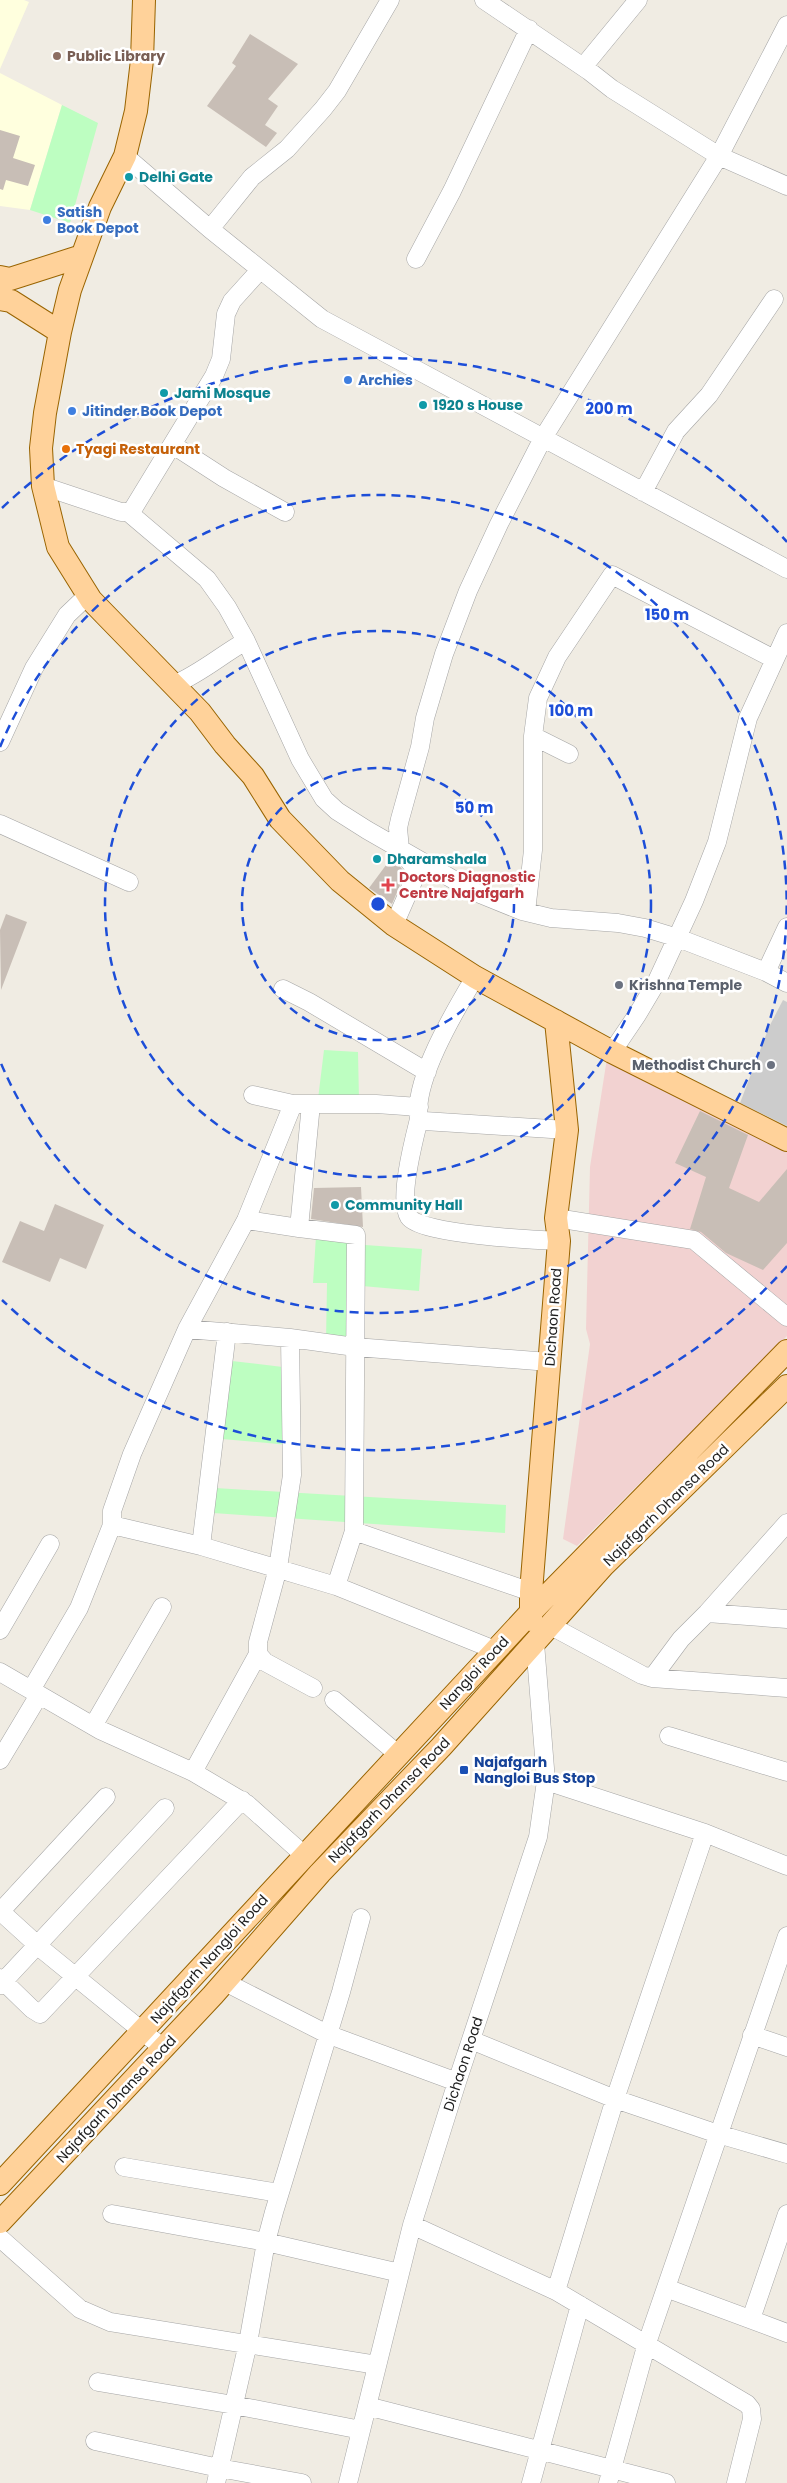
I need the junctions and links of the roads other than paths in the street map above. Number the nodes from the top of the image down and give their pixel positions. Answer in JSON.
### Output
{"nodes":[{"id":1,"x":144,"y":0,"type":"edge"},
{"id":2,"x":390,"y":0,"type":"edge"},
{"id":3,"x":484,"y":0,"type":"edge"},
{"id":4,"x":638,"y":0,"type":"edge"},
{"id":5,"x":787,"y":25,"type":"edge"},
{"id":6,"x":528,"y":29,"type":"junction"},
{"id":7,"x":583,"y":67,"type":"junction"},
{"id":8,"x":126,"y":156,"type":"junction"},
{"id":9,"x":719,"y":156,"type":"junction"},
{"id":10,"x":787,"y":186,"type":"edge"},
{"id":11,"x":210,"y":229,"type":"junction"},
{"id":12,"x":82,"y":256,"type":"junction"},
{"id":13,"x":416,"y":259,"type":"dead end"},
{"id":14,"x":260,"y":270,"type":"junction"},
{"id":15,"x":0,"y":277,"type":"edge"},
{"id":16,"x":0,"y":299,"type":"edge"},
{"id":17,"x":774,"y":299,"type":"dead end"},
{"id":18,"x":60,"y":332,"type":"junction"},
{"id":19,"x":543,"y":438,"type":"junction"},
{"id":20,"x":173,"y":445,"type":"junction"},
{"id":21,"x":43,"y":486,"type":"junction"},
{"id":22,"x":643,"y":492,"type":"junction"},
{"id":23,"x":128,"y":512,"type":"junction"},
{"id":24,"x":285,"y":512,"type":"dead end"},
{"id":25,"x":787,"y":569,"type":"edge"},
{"id":26,"x":88,"y":595,"type":"junction"},
{"id":27,"x":787,"y":633,"type":"edge"},
{"id":28,"x":246,"y":641,"type":"junction"},
{"id":29,"x":774,"y":659,"type":"junction"},
{"id":30,"x":173,"y":685,"type":"junction"},
{"id":31,"x":533,"y":736,"type":"junction"},
{"id":32,"x":0,"y":742,"type":"edge"},
{"id":33,"x":568,"y":754,"type":"dead end"},
{"id":34,"x":0,"y":824,"type":"edge"},
{"id":35,"x":400,"y":849,"type":"junction"},
{"id":36,"x":129,"y":882,"type":"dead end"},
{"id":37,"x":526,"y":912,"type":"junction"},
{"id":38,"x":394,"y":925,"type":"junction"},
{"id":39,"x":787,"y":927,"type":"edge"},
{"id":40,"x":678,"y":938,"type":"junction"},
{"id":41,"x":766,"y":972,"type":"junction"},
{"id":42,"x":475,"y":977,"type":"junction"},
{"id":43,"x":787,"y":983,"type":"edge"},
{"id":44,"x":283,"y":989,"type":"dead end"},
{"id":45,"x":556,"y":1021,"type":"junction"},
{"id":46,"x":612,"y":1052,"type":"junction"},
{"id":47,"x":427,"y":1072,"type":"junction"},
{"id":48,"x":253,"y":1095,"type":"dead end"},
{"id":49,"x":302,"y":1104,"type":"junction"},
{"id":50,"x":419,"y":1113,"type":"junction"},
{"id":51,"x":567,"y":1130,"type":"junction"},
{"id":52,"x":787,"y":1140,"type":"edge"},
{"id":53,"x":556,"y":1218,"type":"junction"},
{"id":54,"x":246,"y":1220,"type":"junction"},
{"id":55,"x":299,"y":1228,"type":"junction"},
{"id":56,"x":559,"y":1241,"type":"junction"},
{"id":57,"x":787,"y":1317,"type":"edge"},
{"id":58,"x":187,"y":1329,"type":"junction"},
{"id":59,"x":227,"y":1332,"type":"junction"},
{"id":60,"x":290,"y":1338,"type":"junction"},
{"id":61,"x":354,"y":1347,"type":"junction"},
{"id":62,"x":787,"y":1351,"type":"edge"},
{"id":63,"x":549,"y":1362,"type":"junction"},
{"id":64,"x":787,"y":1386,"type":"edge"},
{"id":65,"x":787,"y":1523,"type":"edge"},
{"id":66,"x":112,"y":1525,"type":"junction"},
{"id":67,"x":354,"y":1531,"type":"junction"},
{"id":68,"x":50,"y":1544,"type":"dead end"},
{"id":69,"x":201,"y":1546,"type":"junction"},
{"id":70,"x":278,"y":1568,"type":"junction"},
{"id":71,"x":336,"y":1586,"type":"junction"},
{"id":72,"x":531,"y":1603,"type":"junction"},
{"id":73,"x":162,"y":1607,"type":"dead end"},
{"id":74,"x":707,"y":1614,"type":"junction"},
{"id":75,"x":787,"y":1619,"type":"edge"},
{"id":76,"x":551,"y":1626,"type":"junction"},
{"id":77,"x":0,"y":1630,"type":"edge"},
{"id":78,"x":535,"y":1643,"type":"junction"},
{"id":79,"x":495,"y":1650,"type":"junction"},
{"id":80,"x":258,"y":1654,"type":"junction"},
{"id":81,"x":0,"y":1672,"type":"edge"},
{"id":82,"x":652,"y":1678,"type":"junction"},
{"id":83,"x":313,"y":1688,"type":"dead end"},
{"id":84,"x":787,"y":1688,"type":"edge"},
{"id":85,"x":35,"y":1693,"type":"junction"},
{"id":86,"x":334,"y":1700,"type":"dead end"},
{"id":87,"x":93,"y":1726,"type":"junction"},
{"id":88,"x":418,"y":1733,"type":"joint"},
{"id":89,"x":669,"y":1736,"type":"dead end"},
{"id":90,"x":400,"y":1756,"type":"junction"},
{"id":91,"x":0,"y":1760,"type":"edge"},
{"id":92,"x":194,"y":1772,"type":"junction"},
{"id":93,"x":787,"y":1772,"type":"edge"},
{"id":94,"x":546,"y":1781,"type":"junction"},
{"id":95,"x":106,"y":1797,"type":"dead end"},
{"id":96,"x":242,"y":1800,"type":"junction"},
{"id":97,"x":165,"y":1808,"type":"dead end"},
{"id":98,"x":705,"y":1833,"type":"junction"},
{"id":99,"x":304,"y":1855,"type":"junction"},
{"id":100,"x":787,"y":1866,"type":"edge"},
{"id":101,"x":0,"y":1912,"type":"edge"},
{"id":102,"x":361,"y":1918,"type":"dead end"},
{"id":103,"x":787,"y":1936,"type":"edge"},
{"id":104,"x":37,"y":1945,"type":"junction"},
{"id":105,"x":76,"y":1976,"type":"junction"},
{"id":106,"x":1,"y":1981,"type":"edge"},
{"id":107,"x":225,"y":1982,"type":"junction"},
{"id":108,"x":144,"y":2031,"type":"junction"},
{"id":109,"x":327,"y":2034,"type":"junction"},
{"id":110,"x":752,"y":2035,"type":"junction"},
{"id":111,"x":471,"y":2040,"type":"junction"},
{"id":112,"x":787,"y":2047,"type":"edge"},
{"id":113,"x":163,"y":2048,"type":"junction"},
{"id":114,"x":457,"y":2082,"type":"junction"},
{"id":115,"x":616,"y":2099,"type":"junction"},
{"id":116,"x":718,"y":2134,"type":"junction"},
{"id":117,"x":787,"y":2154,"type":"edge"},
{"id":118,"x":124,"y":2167,"type":"dead end"},
{"id":119,"x":0,"y":2184,"type":"edge"},
{"id":120,"x":279,"y":2193,"type":"junction"},
{"id":121,"x":112,"y":2214,"type":"dead end"},
{"id":122,"x":787,"y":2214,"type":"edge"},
{"id":123,"x":0,"y":2222,"type":"edge"},
{"id":124,"x":412,"y":2226,"type":"junction"},
{"id":125,"x":0,"y":2238,"type":"edge"},
{"id":126,"x":266,"y":2242,"type":"junction"},
{"id":127,"x":400,"y":2273,"type":"junction"},
{"id":128,"x":666,"y":2288,"type":"junction"},
{"id":129,"x":556,"y":2291,"type":"junction"},
{"id":130,"x":580,"y":2305,"type":"junction"},
{"id":131,"x":751,"y":2319,"type":"junction"},
{"id":132,"x":787,"y":2333,"type":"edge"},
{"id":133,"x":248,"y":2343,"type":"junction"},
{"id":134,"x":647,"y":2343,"type":"junction"},
{"id":135,"x":377,"y":2366,"type":"junction"},
{"id":136,"x":98,"y":2382,"type":"dead end"},
{"id":137,"x":234,"y":2405,"type":"junction"},
{"id":138,"x":367,"y":2406,"type":"junction"},
{"id":139,"x":361,"y":2430,"type":"junction"},
{"id":140,"x":95,"y":2441,"type":"dead end"},
{"id":141,"x":540,"y":2451,"type":"junction"},
{"id":142,"x":218,"y":2476,"type":"edge"},
{"id":143,"x":610,"y":2476,"type":"edge"},
{"id":144,"x":302,"y":2483,"type":"edge"},
{"id":145,"x":348,"y":2483,"type":"edge"},
{"id":146,"x":531,"y":2483,"type":"edge"},
{"id":147,"x":666,"y":2483,"type":"edge"},
{"id":148,"x":736,"y":2483,"type":"edge"}],
"edges":[{"from":1,"to":8,"type":"main road"},
{"from":2,"to":11,"type":"street"},
{"from":3,"to":6,"type":"street"},
{"from":4,"to":7,"type":"street"},
{"from":5,"to":9,"type":"street"},
{"from":6,"to":7,"type":"street"},
{"from":6,"to":13,"type":"street"},
{"from":7,"to":9,"type":"street"},
{"from":8,"to":11,"type":"street"},
{"from":8,"to":12,"type":"main road"},
{"from":9,"to":10,"type":"street"},
{"from":9,"to":19,"type":"street"},
{"from":11,"to":14,"type":"street"},
{"from":12,"to":15,"type":"main road"},
{"from":12,"to":18,"type":"main road"},
{"from":14,"to":19,"type":"street"},
{"from":14,"to":20,"type":"street"},
{"from":16,"to":18,"type":"main road"},
{"from":17,"to":22,"type":"street"},
{"from":18,"to":21,"type":"main road"},
{"from":19,"to":22,"type":"street"},
{"from":19,"to":35,"type":"street"},
{"from":20,"to":23,"type":"street"},
{"from":20,"to":24,"type":"street"},
{"from":21,"to":23,"type":"street"},
{"from":21,"to":26,"type":"main road"},
{"from":22,"to":25,"type":"street"},
{"from":23,"to":28,"type":"street"},
{"from":26,"to":30,"type":"main road"},
{"from":26,"to":32,"type":"street"},
{"from":27,"to":29,"type":"street"},
{"from":28,"to":30,"type":"street"},
{"from":28,"to":35,"type":"street"},
{"from":29,"to":31,"type":"street"},
{"from":29,"to":40,"type":"street"},
{"from":30,"to":38,"type":"main road"},
{"from":31,"to":33,"type":"street"},
{"from":31,"to":37,"type":"street"},
{"from":34,"to":36,"type":"street"},
{"from":35,"to":37,"type":"street"},
{"from":35,"to":38,"type":"street"},
{"from":37,"to":40,"type":"street"},
{"from":38,"to":42,"type":"main road"},
{"from":39,"to":41,"type":"street"},
{"from":40,"to":41,"type":"street"},
{"from":40,"to":46,"type":"street"},
{"from":41,"to":43,"type":"street"},
{"from":42,"to":45,"type":"main road"},
{"from":42,"to":47,"type":"street"},
{"from":44,"to":47,"type":"street"},
{"from":45,"to":46,"type":"main road"},
{"from":45,"to":51,"type":"main road","name":"Dichaon Road"},
{"from":46,"to":52,"type":"main road"},
{"from":47,"to":50,"type":"street"},
{"from":48,"to":49,"type":"street"},
{"from":49,"to":50,"type":"street"},
{"from":49,"to":54,"type":"street"},
{"from":49,"to":55,"type":"street"},
{"from":50,"to":51,"type":"street"},
{"from":50,"to":56,"type":"street"},
{"from":51,"to":53,"type":"main road","name":"Dichaon Road"},
{"from":53,"to":56,"type":"main road","name":"Dichaon Road"},
{"from":53,"to":57,"type":"street"},
{"from":54,"to":55,"type":"street"},
{"from":54,"to":58,"type":"street"},
{"from":55,"to":61,"type":"street"},
{"from":56,"to":63,"type":"main road","name":"Dichaon Road"},
{"from":58,"to":59,"type":"street"},
{"from":58,"to":66,"type":"street"},
{"from":59,"to":60,"type":"street"},
{"from":59,"to":69,"type":"street"},
{"from":60,"to":61,"type":"street"},
{"from":60,"to":70,"type":"street"},
{"from":61,"to":63,"type":"street"},
{"from":61,"to":67,"type":"street"},
{"from":62,"to":72,"type":"main road","name":"Nangloi Road"},
{"from":63,"to":72,"type":"main road","name":"Dichaon Road"},
{"from":64,"to":76,"type":"main road","name":"Najafgarh Dhansa Road"},
{"from":65,"to":74,"type":"street"},
{"from":66,"to":69,"type":"street"},
{"from":66,"to":85,"type":"street"},
{"from":67,"to":71,"type":"street"},
{"from":67,"to":72,"type":"street"},
{"from":68,"to":77,"type":"street"},
{"from":69,"to":70,"type":"street"},
{"from":70,"to":71,"type":"street"},
{"from":70,"to":80,"type":"street"},
{"from":71,"to":79,"type":"street"},
{"from":72,"to":78,"type":"main road","name":"Dichaon Road"},
{"from":72,"to":79,"type":"main road","name":"Nangloi Road"},
{"from":73,"to":87,"type":"street"},
{"from":74,"to":75,"type":"street"},
{"from":74,"to":82,"type":"street"},
{"from":76,"to":78,"type":"main road","name":"Najafgarh Dhansa Road"},
{"from":76,"to":82,"type":"street"},
{"from":78,"to":94,"type":"street","name":"Dichaon Road"},
{"from":78,"to":107,"type":"main road","name":"Najafgarh Dhansa Road"},
{"from":79,"to":88,"type":"main road","name":"Nangloi Road"},
{"from":80,"to":83,"type":"street"},
{"from":80,"to":92,"type":"street"},
{"from":81,"to":85,"type":"street"},
{"from":82,"to":84,"type":"street"},
{"from":85,"to":87,"type":"street"},
{"from":85,"to":91,"type":"street"},
{"from":86,"to":90,"type":"street"},
{"from":87,"to":92,"type":"street"},
{"from":88,"to":90,"type":"main road","name":"Najafgarh Nangloi Road"},
{"from":89,"to":93,"type":"street"},
{"from":90,"to":99,"type":"main road","name":"Najafgarh Nangloi Road"},
{"from":92,"to":96,"type":"street"},
{"from":94,"to":98,"type":"street"},
{"from":94,"to":111,"type":"street","name":"Dichaon Road"},
{"from":95,"to":101,"type":"street"},
{"from":96,"to":99,"type":"street"},
{"from":96,"to":105,"type":"street"},
{"from":97,"to":104,"type":"street"},
{"from":98,"to":100,"type":"street"},
{"from":98,"to":115,"type":"street"},
{"from":99,"to":108,"type":"main road","name":"Najafgarh Nangloi Road"},
{"from":101,"to":104,"type":"street"},
{"from":102,"to":109,"type":"street"},
{"from":103,"to":110,"type":"street"},
{"from":104,"to":105,"type":"street"},
{"from":104,"to":106,"type":"street"},
{"from":105,"to":106,"type":"street"},
{"from":105,"to":108,"type":"street"},
{"from":107,"to":109,"type":"street"},
{"from":107,"to":113,"type":"main road","name":"Najafgarh Dhansa Road"},
{"from":108,"to":113,"type":"street"},
{"from":108,"to":119,"type":"main road","name":"Najafgarh Nangloi Road"},
{"from":109,"to":114,"type":"street"},
{"from":109,"to":120,"type":"street"},
{"from":110,"to":112,"type":"street"},
{"from":110,"to":116,"type":"street"},
{"from":111,"to":114,"type":"street","name":"Dichaon Road"},
{"from":111,"to":115,"type":"street"},
{"from":113,"to":123,"type":"main road","name":"Najafgarh Dhansa Road"},
{"from":114,"to":124,"type":"street","name":"Dichaon Road"},
{"from":115,"to":116,"type":"street"},
{"from":115,"to":129,"type":"street"},
{"from":116,"to":117,"type":"street"},
{"from":116,"to":128,"type":"street"},
{"from":118,"to":120,"type":"street"},
{"from":120,"to":126,"type":"street"},
{"from":121,"to":126,"type":"street"},
{"from":122,"to":131,"type":"street"},
{"from":124,"to":127,"type":"street","name":"Dichaon Road"},
{"from":124,"to":129,"type":"street"},
{"from":125,"to":133,"type":"street"},
{"from":126,"to":127,"type":"street"},
{"from":126,"to":133,"type":"street"},
{"from":127,"to":135,"type":"street","name":"Dichaon Road"},
{"from":128,"to":131,"type":"street"},
{"from":128,"to":134,"type":"street"},
{"from":129,"to":130,"type":"street"},
{"from":130,"to":134,"type":"street"},
{"from":130,"to":141,"type":"street"},
{"from":131,"to":132,"type":"street"},
{"from":133,"to":135,"type":"street"},
{"from":133,"to":137,"type":"street"},
{"from":134,"to":143,"type":"street"},
{"from":134,"to":148,"type":"street"},
{"from":135,"to":138,"type":"street","name":"Dichaon Road"},
{"from":136,"to":137,"type":"street"},
{"from":137,"to":139,"type":"street"},
{"from":137,"to":142,"type":"street"},
{"from":138,"to":139,"type":"street","name":"Dichaon Road"},
{"from":138,"to":141,"type":"street"},
{"from":139,"to":145,"type":"street","name":"Dichaon Road"},
{"from":140,"to":142,"type":"street"},
{"from":141,"to":143,"type":"street"},
{"from":141,"to":146,"type":"street"},
{"from":142,"to":144,"type":"street"},
{"from":143,"to":147,"type":"street"}]}
